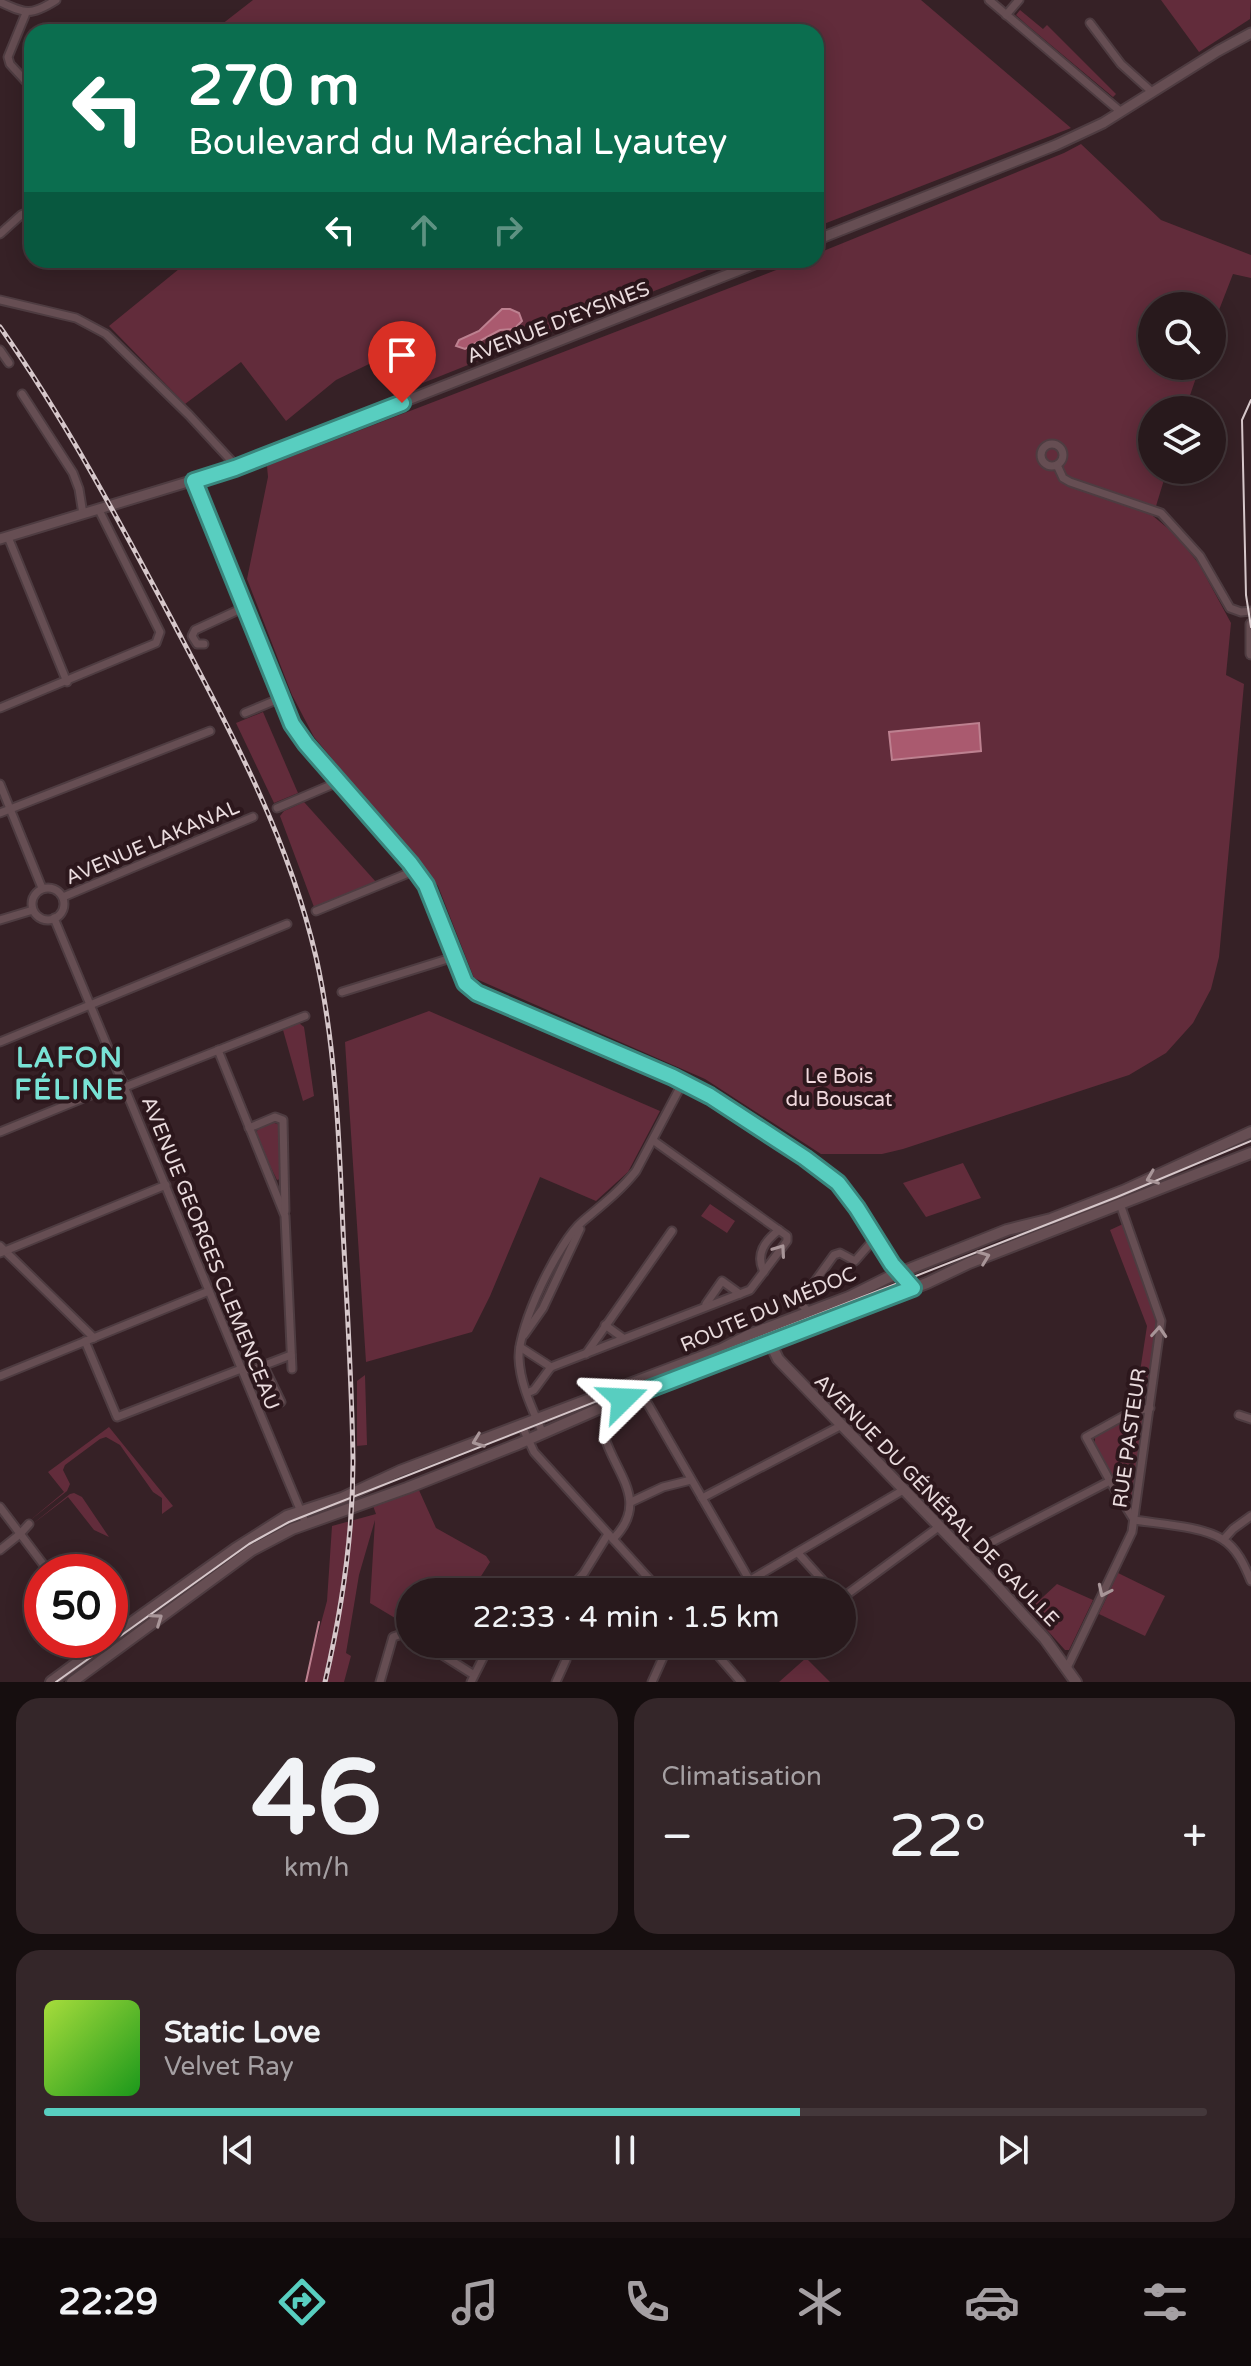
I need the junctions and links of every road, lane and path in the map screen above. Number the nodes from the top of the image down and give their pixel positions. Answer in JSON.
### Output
{"nodes":[{"id":1,"x":56,"y":0,"type":"edge"},
{"id":2,"x":989,"y":0,"type":"edge"},
{"id":3,"x":1019,"y":0,"type":"edge"},
{"id":4,"x":0,"y":2,"type":"edge"},
{"id":5,"x":26,"y":13,"type":"junction"},
{"id":6,"x":1006,"y":15,"type":"junction"},
{"id":7,"x":1090,"y":23,"type":"dead end"},
{"id":8,"x":1251,"y":31,"type":"edge"},
{"id":9,"x":24,"y":79,"type":"edge"},
{"id":10,"x":1152,"y":92,"type":"junction"},
{"id":11,"x":1121,"y":112,"type":"junction"},
{"id":12,"x":24,"y":214,"type":"edge"},
{"id":13,"x":0,"y":234,"type":"edge"},
{"id":14,"x":824,"y":237,"type":"edge"},
{"id":15,"x":745,"y":268,"type":"edge"},
{"id":16,"x":0,"y":300,"type":"edge"},
{"id":17,"x":0,"y":350,"type":"edge"},
{"id":18,"x":9,"y":363,"type":"dead end"},
{"id":19,"x":22,"y":394,"type":"dead end"},
{"id":20,"x":1057,"y":465,"type":"dead end"},
{"id":21,"x":237,"y":467,"type":"junction"},
{"id":22,"x":194,"y":481,"type":"junction"},
{"id":23,"x":99,"y":510,"type":"junction"},
{"id":24,"x":83,"y":514,"type":"junction"},
{"id":25,"x":4,"y":538,"type":"edge"},
{"id":26,"x":245,"y":607,"type":"junction"},
{"id":27,"x":1251,"y":611,"type":"edge"},
{"id":28,"x":1251,"y":624,"type":"edge"},
{"id":29,"x":204,"y":644,"type":"dead end"},
{"id":30,"x":1251,"y":654,"type":"edge"},
{"id":31,"x":67,"y":682,"type":"junction"},
{"id":32,"x":281,"y":698,"type":"junction"},
{"id":33,"x":0,"y":708,"type":"edge"},
{"id":34,"x":245,"y":713,"type":"dead end"},
{"id":35,"x":210,"y":731,"type":"dead end"},
{"id":36,"x":338,"y":782,"type":"junction"},
{"id":37,"x":0,"y":784,"type":"edge"},
{"id":38,"x":277,"y":808,"type":"dead end"},
{"id":39,"x":11,"y":809,"type":"junction"},
{"id":40,"x":0,"y":813,"type":"edge"},
{"id":41,"x":253,"y":817,"type":"dead end"},
{"id":42,"x":416,"y":870,"type":"junction"},
{"id":43,"x":42,"y":888,"type":"junction"},
{"id":44,"x":63,"y":897,"type":"junction"},
{"id":45,"x":33,"y":910,"type":"junction"},
{"id":46,"x":316,"y":911,"type":"dead end"},
{"id":47,"x":54,"y":918,"type":"junction"},
{"id":48,"x":0,"y":920,"type":"edge"},
{"id":49,"x":287,"y":924,"type":"dead end"},
{"id":50,"x":454,"y":957,"type":"junction"},
{"id":51,"x":342,"y":992,"type":"dead end"},
{"id":52,"x":90,"y":1005,"type":"junction"},
{"id":53,"x":305,"y":1016,"type":"dead end"},
{"id":54,"x":0,"y":1042,"type":"edge"},
{"id":55,"x":218,"y":1050,"type":"junction"},
{"id":56,"x":683,"y":1082,"type":"junction"},
{"id":57,"x":124,"y":1085,"type":"junction"},
{"id":58,"x":249,"y":1128,"type":"junction"},
{"id":59,"x":0,"y":1132,"type":"edge"},
{"id":60,"x":1251,"y":1132,"type":"edge"},
{"id":61,"x":654,"y":1141,"type":"junction"},
{"id":62,"x":1251,"y":1153,"type":"edge"},
{"id":63,"x":166,"y":1185,"type":"junction"},
{"id":64,"x":1120,"y":1204,"type":"junction"},
{"id":65,"x":285,"y":1216,"type":"junction"},
{"id":66,"x":779,"y":1230,"type":"junction"},
{"id":67,"x":672,"y":1231,"type":"dead end"},
{"id":68,"x":875,"y":1238,"type":"junction"},
{"id":69,"x":2,"y":1250,"type":"edge"},
{"id":70,"x":764,"y":1272,"type":"junction"},
{"id":71,"x":900,"y":1273,"type":"junction"},
{"id":72,"x":913,"y":1288,"type":"junction"},
{"id":73,"x":209,"y":1291,"type":"junction"},
{"id":74,"x":740,"y":1294,"type":"junction"},
{"id":75,"x":706,"y":1305,"type":"junction"},
{"id":76,"x":809,"y":1312,"type":"junction"},
{"id":77,"x":605,"y":1325,"type":"junction"},
{"id":78,"x":764,"y":1329,"type":"junction"},
{"id":79,"x":623,"y":1338,"type":"junction"},
{"id":80,"x":89,"y":1340,"type":"junction"},
{"id":81,"x":770,"y":1344,"type":"junction"},
{"id":82,"x":520,"y":1347,"type":"junction"},
{"id":83,"x":586,"y":1354,"type":"junction"},
{"id":84,"x":291,"y":1355,"type":"junction"},
{"id":85,"x":263,"y":1365,"type":"junction"},
{"id":86,"x":551,"y":1367,"type":"junction"},
{"id":87,"x":241,"y":1369,"type":"junction"},
{"id":88,"x":292,"y":1369,"type":"dead end"},
{"id":89,"x":0,"y":1376,"type":"edge"},
{"id":90,"x":641,"y":1392,"type":"junction"},
{"id":91,"x":527,"y":1393,"type":"junction"},
{"id":92,"x":281,"y":1402,"type":"dead end"},
{"id":93,"x":605,"y":1406,"type":"junction"},
{"id":94,"x":1150,"y":1408,"type":"junction"},
{"id":95,"x":1239,"y":1415,"type":"dead end"},
{"id":96,"x":537,"y":1419,"type":"junction"},
{"id":97,"x":1251,"y":1419,"type":"edge"},
{"id":98,"x":521,"y":1424,"type":"junction"},
{"id":99,"x":842,"y":1425,"type":"junction"},
{"id":100,"x":543,"y":1434,"type":"junction"},
{"id":101,"x":528,"y":1440,"type":"junction"},
{"id":102,"x":691,"y":1480,"type":"junction"},
{"id":103,"x":1110,"y":1481,"type":"junction"},
{"id":104,"x":905,"y":1489,"type":"junction"},
{"id":105,"x":702,"y":1498,"type":"junction"},
{"id":106,"x":631,"y":1502,"type":"junction"},
{"id":107,"x":0,"y":1507,"type":"edge"},
{"id":108,"x":300,"y":1511,"type":"junction"},
{"id":109,"x":1251,"y":1516,"type":"edge"},
{"id":110,"x":1134,"y":1520,"type":"junction"},
{"id":111,"x":29,"y":1524,"type":"dead end"},
{"id":112,"x":306,"y":1524,"type":"junction"},
{"id":113,"x":940,"y":1526,"type":"junction"},
{"id":114,"x":20,"y":1534,"type":"junction"},
{"id":115,"x":610,"y":1536,"type":"junction"},
{"id":116,"x":1224,"y":1539,"type":"junction"},
{"id":117,"x":0,"y":1550,"type":"edge"},
{"id":118,"x":798,"y":1553,"type":"junction"},
{"id":119,"x":35,"y":1554,"type":"edge"},
{"id":120,"x":967,"y":1555,"type":"junction"},
{"id":121,"x":580,"y":1578,"type":"edge"},
{"id":122,"x":648,"y":1578,"type":"edge"},
{"id":123,"x":748,"y":1578,"type":"edge"},
{"id":124,"x":755,"y":1578,"type":"edge"},
{"id":125,"x":820,"y":1578,"type":"edge"},
{"id":126,"x":1251,"y":1581,"type":"edge"},
{"id":127,"x":856,"y":1588,"type":"edge"},
{"id":128,"x":128,"y":1625,"type":"edge"},
{"id":129,"x":396,"y":1636,"type":"edge"},
{"id":130,"x":82,"y":1658,"type":"edge"},
{"id":131,"x":444,"y":1658,"type":"edge"},
{"id":132,"x":483,"y":1658,"type":"dead end"},
{"id":133,"x":566,"y":1658,"type":"edge"},
{"id":134,"x":663,"y":1658,"type":"edge"},
{"id":135,"x":720,"y":1658,"type":"edge"},
{"id":136,"x":1067,"y":1668,"type":"junction"},
{"id":137,"x":472,"y":1678,"type":"edge"},
{"id":138,"x":51,"y":1682,"type":"edge"},
{"id":139,"x":72,"y":1682,"type":"edge"},
{"id":140,"x":380,"y":1682,"type":"edge"},
{"id":141,"x":556,"y":1682,"type":"edge"},
{"id":142,"x":652,"y":1682,"type":"edge"},
{"id":143,"x":741,"y":1682,"type":"edge"},
{"id":144,"x":1076,"y":1682,"type":"edge"}],
"edges":[{"from":1,"to":5,"type":"street"},
{"from":2,"to":6,"type":"street"},
{"from":3,"to":6,"type":"street"},
{"from":4,"to":5,"type":"street"},
{"from":5,"to":9,"type":"street"},
{"from":6,"to":11,"type":"street"},
{"from":7,"to":10,"type":"street"},
{"from":8,"to":10,"type":"street"},
{"from":10,"to":11,"type":"street"},
{"from":11,"to":14,"type":"street"},
{"from":12,"to":13,"type":"street"},
{"from":15,"to":21,"type":"street","name":"AVENUE D'EYSINES"},
{"from":16,"to":21,"type":"street"},
{"from":17,"to":18,"type":"street"},
{"from":19,"to":24,"type":"street"},
{"from":20,"to":27,"type":"street"},
{"from":21,"to":22,"type":"street","name":"AVENUE D'EYSINES"},
{"from":22,"to":23,"type":"street","name":"AVENUE D'EYSINES"},
{"from":22,"to":26,"type":"street"},
{"from":23,"to":24,"type":"street","name":"AVENUE D'EYSINES"},
{"from":23,"to":31,"type":"street"},
{"from":24,"to":25,"type":"street","name":"AVENUE D'EYSINES"},
{"from":25,"to":31,"type":"street"},
{"from":26,"to":29,"type":"street"},
{"from":26,"to":32,"type":"street"},
{"from":28,"to":30,"type":"street"},
{"from":31,"to":33,"type":"street"},
{"from":32,"to":34,"type":"street"},
{"from":32,"to":36,"type":"street"},
{"from":35,"to":39,"type":"street"},
{"from":36,"to":38,"type":"street"},
{"from":36,"to":42,"type":"street"},
{"from":37,"to":39,"type":"street"},
{"from":39,"to":40,"type":"street"},
{"from":39,"to":43,"type":"street"},
{"from":41,"to":44,"type":"street","name":"AVENUE LAKANAL"},
{"from":42,"to":46,"type":"street"},
{"from":42,"to":50,"type":"street"},
{"from":43,"to":44,"type":"street"},
{"from":43,"to":45,"type":"street"},
{"from":44,"to":47,"type":"street"},
{"from":45,"to":47,"type":"street"},
{"from":45,"to":48,"type":"street"},
{"from":47,"to":52,"type":"street","name":"AVENUE GEORGES CLEMENCEAU"},
{"from":49,"to":52,"type":"street"},
{"from":50,"to":51,"type":"street"},
{"from":50,"to":56,"type":"street"},
{"from":52,"to":54,"type":"street"},
{"from":52,"to":57,"type":"street","name":"AVENUE GEORGES CLEMENCEAU"},
{"from":53,"to":55,"type":"street"},
{"from":55,"to":57,"type":"street"},
{"from":55,"to":58,"type":"street"},
{"from":56,"to":61,"type":"street"},
{"from":56,"to":68,"type":"street"},
{"from":57,"to":59,"type":"street"},
{"from":57,"to":63,"type":"street","name":"AVENUE GEORGES CLEMENCEAU"},
{"from":58,"to":65,"type":"street"},
{"from":58,"to":65,"type":"street"},
{"from":60,"to":71,"type":"main road","name":"ROUTE DU MÉDOC","one_way":true},
{"from":61,"to":66,"type":"street"},
{"from":61,"to":82,"type":"street"},
{"from":62,"to":64,"type":"main road","name":"ROUTE DU MÉDOC"},
{"from":63,"to":69,"type":"street"},
{"from":63,"to":73,"type":"street","name":"AVENUE GEORGES CLEMENCEAU"},
{"from":72,"to":64,"type":"main road","name":"ROUTE DU MÉDOC","one_way":true},
{"from":94,"to":64,"type":"street","name":"RUE PASTEUR","one_way":true},
{"from":65,"to":84,"type":"street"},
{"from":66,"to":70,"type":"street"},
{"from":70,"to":66,"type":"street","one_way":true},
{"from":67,"to":77,"type":"street"},
{"from":68,"to":71,"type":"street"},
{"from":68,"to":76,"type":"street"},
{"from":69,"to":80,"type":"street"},
{"from":70,"to":74,"type":"street"},
{"from":71,"to":72,"type":"street"},
{"from":71,"to":76,"type":"main road","name":"ROUTE DU MÉDOC"},
{"from":72,"to":81,"type":"main road","name":"ROUTE DU MÉDOC"},
{"from":73,"to":80,"type":"street"},
{"from":73,"to":87,"type":"street","name":"AVENUE GEORGES CLEMENCEAU"},
{"from":74,"to":75,"type":"street"},
{"from":74,"to":75,"type":"street"},
{"from":75,"to":79,"type":"street"},
{"from":76,"to":78,"type":"main road","name":"ROUTE DU MÉDOC"},
{"from":77,"to":79,"type":"street"},
{"from":77,"to":83,"type":"street"},
{"from":78,"to":81,"type":"main road","name":"AVENUE DU GÉNÉRAL DE GAULLE"},
{"from":78,"to":96,"type":"main road","name":"ROUTE DU MÉDOC"},
{"from":79,"to":83,"type":"street"},
{"from":80,"to":87,"type":"street"},
{"from":80,"to":89,"type":"street"},
{"from":81,"to":90,"type":"main road","name":"ROUTE DU MÉDOC"},
{"from":81,"to":99,"type":"main road","name":"AVENUE DU GÉNÉRAL DE GAULLE"},
{"from":82,"to":86,"type":"street"},
{"from":82,"to":91,"type":"street"},
{"from":83,"to":86,"type":"street"},
{"from":84,"to":85,"type":"street"},
{"from":84,"to":88,"type":"street"},
{"from":85,"to":87,"type":"street"},
{"from":85,"to":92,"type":"street"},
{"from":86,"to":91,"type":"street"},
{"from":87,"to":108,"type":"street","name":"AVENUE GEORGES CLEMENCEAU"},
{"from":90,"to":93,"type":"main road","name":"ROUTE DU MÉDOC"},
{"from":90,"to":102,"type":"street"},
{"from":91,"to":96,"type":"street"},
{"from":93,"to":100,"type":"main road","name":"ROUTE DU MÉDOC"},
{"from":93,"to":106,"type":"street"},
{"from":94,"to":103,"type":"street"},
{"from":94,"to":110,"type":"street","name":"RUE PASTEUR"},
{"from":95,"to":97,"type":"street"},
{"from":96,"to":98,"type":"main road","name":"ROUTE DU MÉDOC"},
{"from":96,"to":100,"type":"street"},
{"from":98,"to":101,"type":"street"},
{"from":98,"to":108,"type":"main road","name":"ROUTE DU MÉDOC","one_way":true},
{"from":99,"to":104,"type":"main road","name":"AVENUE DU GÉNÉRAL DE GAULLE"},
{"from":99,"to":105,"type":"street"},
{"from":100,"to":101,"type":"main road","name":"ROUTE DU MÉDOC"},
{"from":101,"to":112,"type":"main road","name":"ROUTE DU MÉDOC"},
{"from":101,"to":115,"type":"street"},
{"from":102,"to":105,"type":"street"},
{"from":102,"to":106,"type":"street"},
{"from":103,"to":110,"type":"street"},
{"from":103,"to":120,"type":"street"},
{"from":104,"to":113,"type":"main road","name":"AVENUE DU GÉNÉRAL DE GAULLE"},
{"from":104,"to":118,"type":"street"},
{"from":105,"to":123,"type":"street"},
{"from":106,"to":115,"type":"street"},
{"from":107,"to":114,"type":"street"},
{"from":108,"to":112,"type":"street","name":"AVENUE GEORGES CLEMENCEAU"},
{"from":108,"to":128,"type":"main road","name":"ROUTE DU MÉDOC"},
{"from":109,"to":116,"type":"street"},
{"from":110,"to":116,"type":"street"},
{"from":110,"to":136,"type":"street","name":"RUE PASTEUR","one_way":true},
{"from":111,"to":114,"type":"street"},
{"from":139,"to":112,"type":"main road","name":"ROUTE DU MÉDOC","one_way":true},
{"from":113,"to":120,"type":"main road","name":"AVENUE DU GÉNÉRAL DE GAULLE"},
{"from":113,"to":127,"type":"street"},
{"from":114,"to":117,"type":"street"},
{"from":114,"to":119,"type":"street"},
{"from":115,"to":121,"type":"street"},
{"from":115,"to":122,"type":"street"},
{"from":116,"to":126,"type":"street"},
{"from":118,"to":124,"type":"street"},
{"from":118,"to":125,"type":"street"},
{"from":120,"to":136,"type":"main road","name":"AVENUE DU GÉNÉRAL DE GAULLE"},
{"from":129,"to":140,"type":"street"},
{"from":130,"to":138,"type":"main road","name":"ROUTE DU MÉDOC"},
{"from":131,"to":137,"type":"street"},
{"from":132,"to":137,"type":"street"},
{"from":133,"to":141,"type":"street"},
{"from":134,"to":142,"type":"street"},
{"from":135,"to":143,"type":"street"},
{"from":136,"to":144,"type":"main road","name":"AVENUE DU GÉNÉRAL DE GAULLE"}]}
